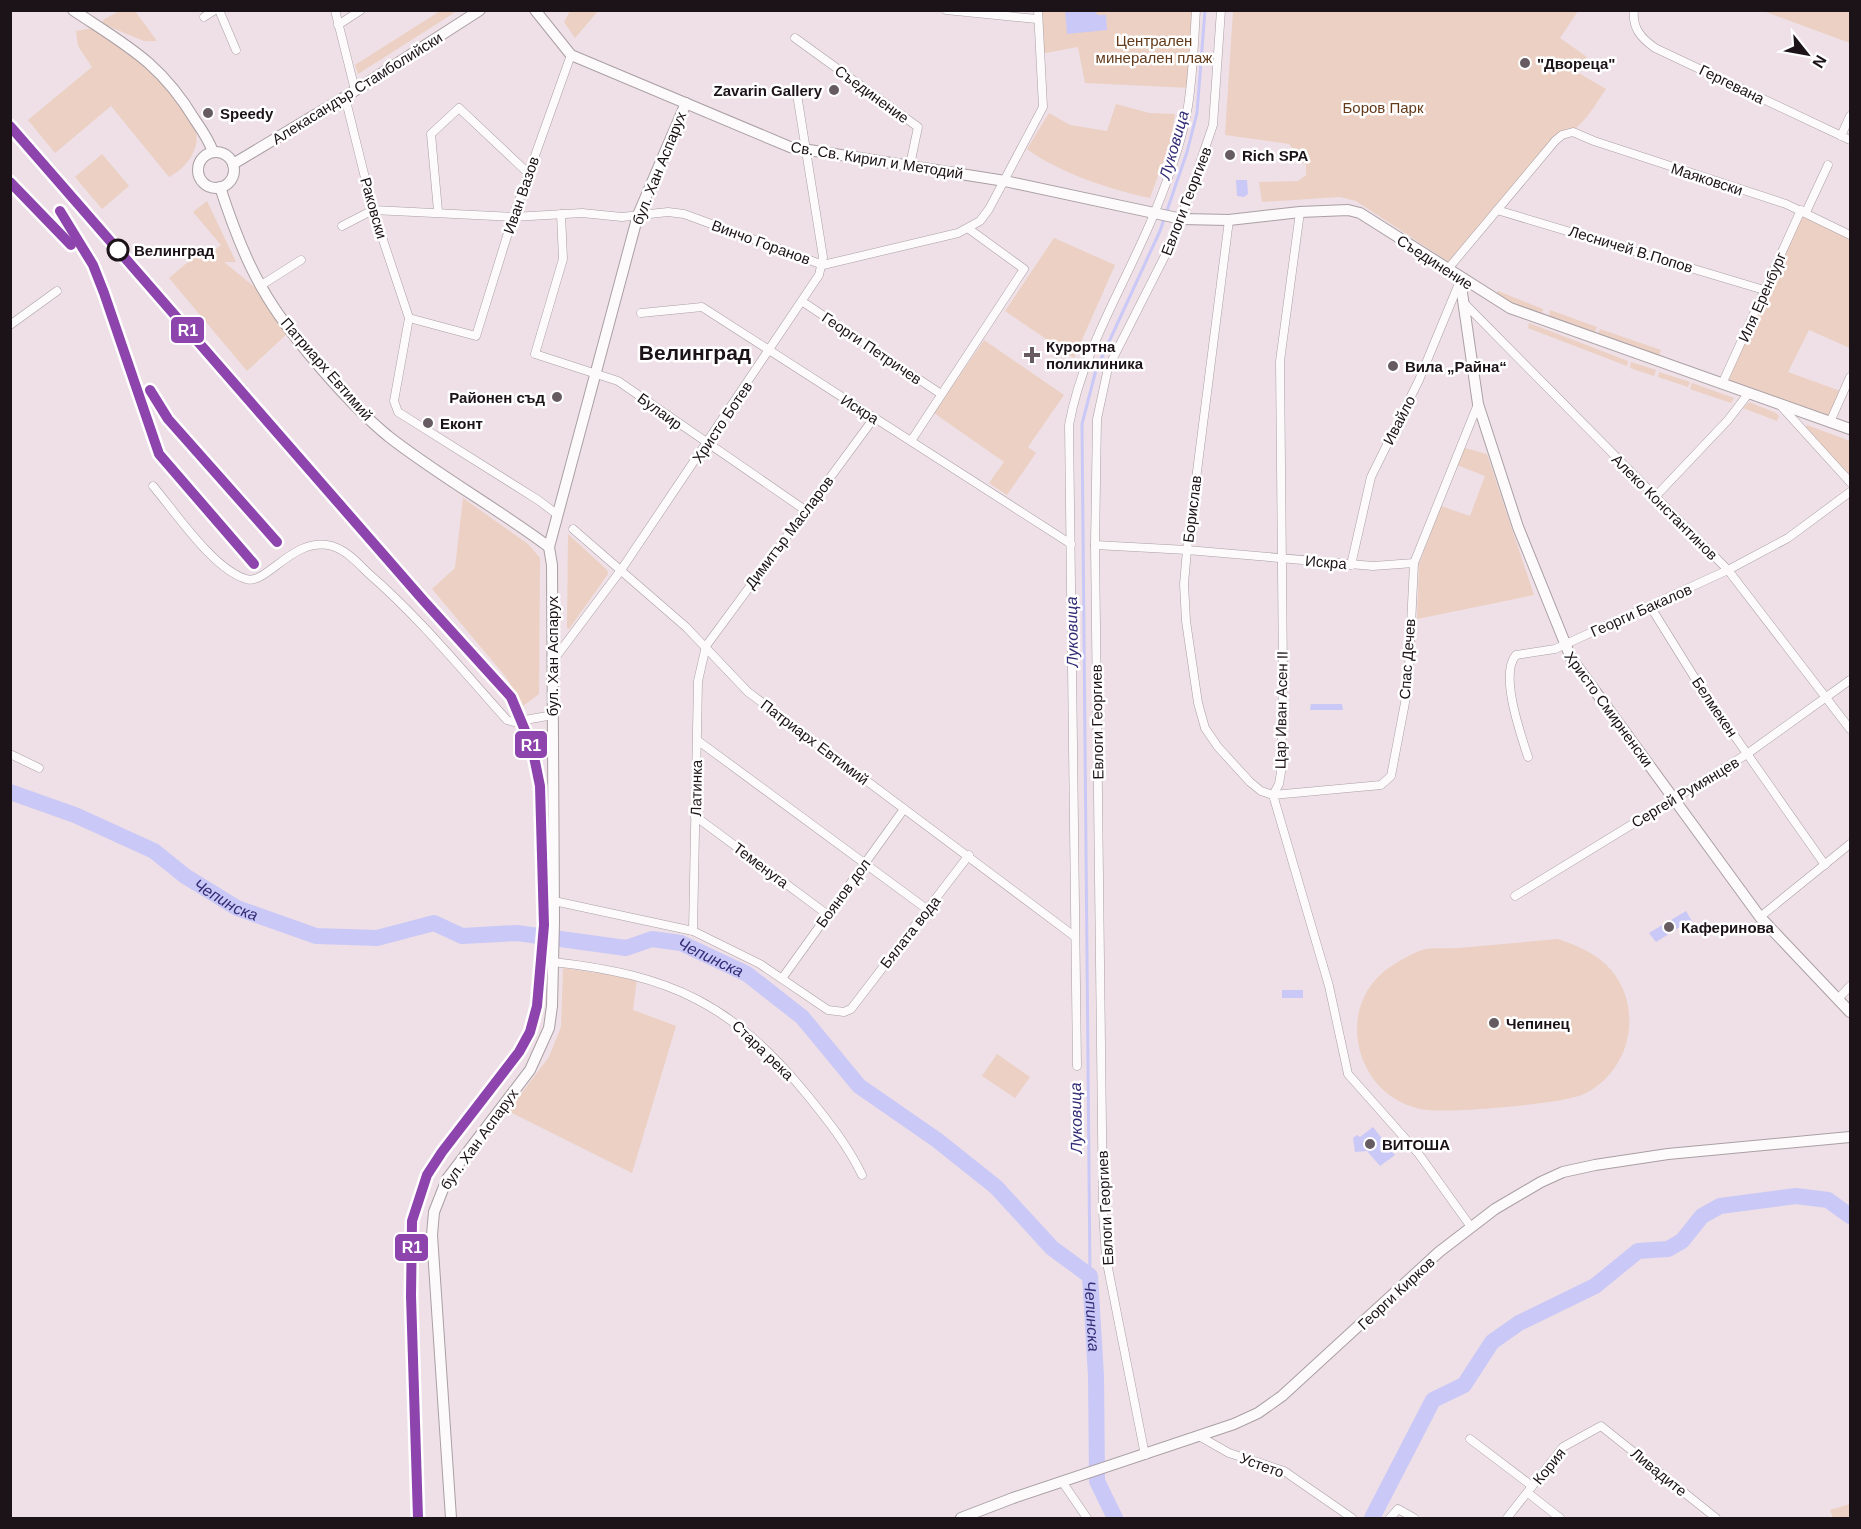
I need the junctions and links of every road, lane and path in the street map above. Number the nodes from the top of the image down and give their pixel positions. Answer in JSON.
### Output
{"nodes":[{"id":1,"x":217,"y":10,"type":"edge"},
{"id":2,"x":335,"y":10,"type":"edge"},
{"id":3,"x":361,"y":10,"type":"edge"},
{"id":4,"x":480,"y":10,"type":"edge"},
{"id":5,"x":536,"y":10,"type":"edge"},
{"id":6,"x":946,"y":10,"type":"edge"},
{"id":7,"x":1196,"y":10,"type":"edge"},
{"id":8,"x":1221,"y":10,"type":"edge"},
{"id":9,"x":1634,"y":10,"type":"edge"},
{"id":10,"x":79,"y":12,"type":"edge"},
{"id":11,"x":1037,"y":15,"type":"edge"},
{"id":12,"x":204,"y":17,"type":"dead end"},
{"id":13,"x":338,"y":25,"type":"junction"},
{"id":14,"x":795,"y":38,"type":"dead end"},
{"id":15,"x":236,"y":50,"type":"dead end"},
{"id":16,"x":571,"y":55,"type":"junction"},
{"id":17,"x":796,"y":88,"type":"dead end"},
{"id":18,"x":350,"y":94,"type":"junction"},
{"id":19,"x":686,"y":103,"type":"junction"},
{"id":20,"x":1851,"y":117,"type":"edge"},
{"id":21,"x":1841,"y":136,"type":"junction"},
{"id":22,"x":1851,"y":140,"type":"edge"},
{"id":23,"x":807,"y":151,"type":"junction"},
{"id":24,"x":213,"y":152,"type":"junction"},
{"id":25,"x":232,"y":164,"type":"junction"},
{"id":26,"x":910,"y":165,"type":"junction"},
{"id":27,"x":1828,"y":165,"type":"dead end"},
{"id":28,"x":528,"y":173,"type":"junction"},
{"id":29,"x":1005,"y":181,"type":"junction"},
{"id":30,"x":219,"y":187,"type":"junction"},
{"id":31,"x":373,"y":210,"type":"junction"},
{"id":32,"x":1497,"y":210,"type":"junction"},
{"id":33,"x":1804,"y":211,"type":"junction"},
{"id":34,"x":438,"y":212,"type":"junction"},
{"id":35,"x":1300,"y":212,"type":"junction"},
{"id":36,"x":1154,"y":213,"type":"junction"},
{"id":37,"x":561,"y":214,"type":"junction"},
{"id":38,"x":638,"y":215,"type":"junction"},
{"id":39,"x":513,"y":217,"type":"junction"},
{"id":40,"x":1182,"y":219,"type":"junction"},
{"id":41,"x":1229,"y":220,"type":"junction"},
{"id":42,"x":342,"y":226,"type":"dead end"},
{"id":43,"x":969,"y":229,"type":"junction"},
{"id":44,"x":1851,"y":235,"type":"edge"},
{"id":45,"x":301,"y":260,"type":"dead end"},
{"id":46,"x":823,"y":265,"type":"junction"},
{"id":47,"x":1447,"y":270,"type":"junction"},
{"id":48,"x":1460,"y":279,"type":"junction"},
{"id":49,"x":261,"y":286,"type":"junction"},
{"id":50,"x":1764,"y":290,"type":"junction"},
{"id":51,"x":57,"y":291,"type":"dead end"},
{"id":52,"x":1463,"y":301,"type":"junction"},
{"id":53,"x":803,"y":302,"type":"junction"},
{"id":54,"x":641,"y":312,"type":"dead end"},
{"id":55,"x":409,"y":318,"type":"junction"},
{"id":56,"x":10,"y":324,"type":"edge"},
{"id":57,"x":769,"y":352,"type":"junction"},
{"id":58,"x":596,"y":373,"type":"junction"},
{"id":59,"x":1851,"y":377,"type":"edge"},
{"id":60,"x":1722,"y":384,"type":"junction"},
{"id":61,"x":941,"y":394,"type":"junction"},
{"id":62,"x":1748,"y":394,"type":"junction"},
{"id":63,"x":1478,"y":404,"type":"junction"},
{"id":64,"x":1780,"y":405,"type":"junction"},
{"id":65,"x":874,"y":418,"type":"junction"},
{"id":66,"x":1830,"y":422,"type":"junction"},
{"id":67,"x":1851,"y":429,"type":"edge"},
{"id":68,"x":911,"y":441,"type":"junction"},
{"id":69,"x":706,"y":444,"type":"junction"},
{"id":70,"x":1851,"y":482,"type":"edge"},
{"id":71,"x":153,"y":486,"type":"dead end"},
{"id":72,"x":1851,"y":492,"type":"edge"},
{"id":73,"x":1656,"y":497,"type":"junction"},
{"id":74,"x":805,"y":510,"type":"junction"},
{"id":75,"x":558,"y":515,"type":"junction"},
{"id":76,"x":573,"y":528,"type":"dead end"},
{"id":77,"x":1071,"y":544,"type":"junction"},
{"id":78,"x":1095,"y":545,"type":"junction"},
{"id":79,"x":549,"y":547,"type":"junction"},
{"id":80,"x":1187,"y":550,"type":"junction"},
{"id":81,"x":1281,"y":558,"type":"junction"},
{"id":82,"x":1414,"y":563,"type":"junction"},
{"id":83,"x":1351,"y":565,"type":"junction"},
{"id":84,"x":621,"y":570,"type":"junction"},
{"id":85,"x":1728,"y":570,"type":"junction"},
{"id":86,"x":1650,"y":606,"type":"junction"},
{"id":87,"x":1564,"y":645,"type":"junction"},
{"id":88,"x":706,"y":646,"type":"junction"},
{"id":89,"x":552,"y":662,"type":"junction"},
{"id":90,"x":1851,"y":680,"type":"edge"},
{"id":91,"x":1827,"y":698,"type":"junction"},
{"id":92,"x":553,"y":715,"type":"junction"},
{"id":93,"x":1851,"y":729,"type":"edge"},
{"id":94,"x":697,"y":740,"type":"junction"},
{"id":95,"x":10,"y":754,"type":"edge"},
{"id":96,"x":1747,"y":754,"type":"junction"},
{"id":97,"x":1528,"y":757,"type":"dead end"},
{"id":98,"x":39,"y":768,"type":"dead end"},
{"id":99,"x":1273,"y":795,"type":"junction"},
{"id":100,"x":1673,"y":797,"type":"junction"},
{"id":101,"x":904,"y":809,"type":"junction"},
{"id":102,"x":695,"y":816,"type":"junction"},
{"id":103,"x":1851,"y":844,"type":"edge"},
{"id":104,"x":969,"y":855,"type":"junction"},
{"id":105,"x":865,"y":864,"type":"junction"},
{"id":106,"x":1825,"y":865,"type":"junction"},
{"id":107,"x":1515,"y":896,"type":"dead end"},
{"id":108,"x":554,"y":901,"type":"junction"},
{"id":109,"x":928,"y":910,"type":"junction"},
{"id":110,"x":828,"y":915,"type":"junction"},
{"id":111,"x":1760,"y":917,"type":"junction"},
{"id":112,"x":693,"y":931,"type":"junction"},
{"id":113,"x":1074,"y":936,"type":"junction"},
{"id":114,"x":553,"y":962,"type":"junction"},
{"id":115,"x":783,"y":977,"type":"junction"},
{"id":116,"x":1851,"y":986,"type":"edge"},
{"id":117,"x":1838,"y":999,"type":"junction"},
{"id":118,"x":1851,"y":1012,"type":"edge"},
{"id":119,"x":1077,"y":1066,"type":"dead end"},
{"id":120,"x":1851,"y":1137,"type":"edge"},
{"id":121,"x":862,"y":1175,"type":"dead end"},
{"id":122,"x":1471,"y":1227,"type":"junction"},
{"id":123,"x":1601,"y":1426,"type":"joint"},
{"id":124,"x":1199,"y":1436,"type":"junction"},
{"id":125,"x":1470,"y":1439,"type":"dead end"},
{"id":126,"x":1145,"y":1455,"type":"junction"},
{"id":127,"x":1065,"y":1482,"type":"junction"},
{"id":128,"x":1530,"y":1490,"type":"junction"},
{"id":129,"x":1393,"y":1515,"type":"edge"},
{"id":130,"x":451,"y":1518,"type":"edge"},
{"id":131,"x":961,"y":1518,"type":"edge"},
{"id":132,"x":1087,"y":1518,"type":"edge"},
{"id":133,"x":1352,"y":1518,"type":"edge"},
{"id":134,"x":1413,"y":1518,"type":"edge"},
{"id":135,"x":1507,"y":1518,"type":"edge"},
{"id":136,"x":1560,"y":1518,"type":"edge"},
{"id":137,"x":1716,"y":1518,"type":"edge"}],
"edges":[{"from":1,"to":12,"type":"street"},
{"from":1,"to":15,"type":"street"},
{"from":2,"to":13,"type":"street","name":"Раковски"},
{"from":3,"to":13,"type":"street"},
{"from":4,"to":18,"type":"street","name":"Алекасандър Стамболийски"},
{"from":5,"to":16,"type":"street","name":"Св. Св. Кирил и Методий"},
{"from":6,"to":11,"type":"street"},
{"from":7,"to":36,"type":"street","name":"Евлоги Георгиев"},
{"from":8,"to":40,"type":"street","name":"Евлоги Георгиев"},
{"from":9,"to":21,"type":"street","name":"Гергевана"},
{"from":10,"to":24,"type":"street"},
{"from":11,"to":29,"type":"street"},
{"from":13,"to":18,"type":"street","name":"Раковски"},
{"from":14,"to":26,"type":"street","name":"Съединение"},
{"from":16,"to":19,"type":"street","name":"Св. Св. Кирил и Методий"},
{"from":16,"to":28,"type":"street","name":"Иван Вазов"},
{"from":17,"to":23,"type":"street"},
{"from":18,"to":25,"type":"street","name":"Алекасандър Стамболийски"},
{"from":18,"to":31,"type":"street","name":"Раковски"},
{"from":19,"to":23,"type":"street","name":"Св. Св. Кирил и Методий"},
{"from":19,"to":38,"type":"street","name":"бул. Хан Аспарух"},
{"from":20,"to":21,"type":"street"},
{"from":21,"to":22,"type":"street","name":"Гергевана"},
{"from":23,"to":26,"type":"street","name":"Св. Св. Кирил и Методий"},
{"from":23,"to":46,"type":"street"},
{"from":24,"to":25,"type":"street"},
{"from":24,"to":30,"type":"street"},
{"from":25,"to":30,"type":"street"},
{"from":26,"to":29,"type":"street","name":"Св. Св. Кирил и Методий"},
{"from":27,"to":33,"type":"street","name":"Иля Еренбург"},
{"from":28,"to":34,"type":"street"},
{"from":28,"to":39,"type":"street","name":"Иван Вазов"},
{"from":29,"to":36,"type":"street","name":"Съединение"},
{"from":29,"to":43,"type":"street"},
{"from":30,"to":49,"type":"street","name":"Патриарх Евтимий"},
{"from":31,"to":34,"type":"street","name":"Винчо Горанов"},
{"from":31,"to":42,"type":"street"},
{"from":31,"to":55,"type":"street","name":"Раковски"},
{"from":32,"to":33,"type":"street","name":"Маяковски"},
{"from":32,"to":47,"type":"street"},
{"from":32,"to":50,"type":"street","name":"Лесничей В.Попов"},
{"from":33,"to":44,"type":"street","name":"Маяковски"},
{"from":33,"to":50,"type":"street","name":"Иля Еренбург"},
{"from":34,"to":39,"type":"street","name":"Винчо Горанов"},
{"from":35,"to":41,"type":"street","name":"Съединение"},
{"from":35,"to":47,"type":"street","name":"Съединение"},
{"from":35,"to":81,"type":"street","name":"Цар Иван Асен II"},
{"from":36,"to":40,"type":"street","name":"Съединение"},
{"from":36,"to":77,"type":"street","name":"Евлоги Георгиев"},
{"from":37,"to":38,"type":"street","name":"Винчо Горанов"},
{"from":37,"to":39,"type":"street","name":"Винчо Горанов"},
{"from":37,"to":58,"type":"street","name":"Булаир"},
{"from":38,"to":46,"type":"street","name":"Винчо Горанов"},
{"from":38,"to":58,"type":"street","name":"бул. Хан Аспарух"},
{"from":39,"to":55,"type":"street","name":"Иван Вазов"},
{"from":40,"to":41,"type":"street","name":"Съединение"},
{"from":40,"to":78,"type":"street","name":"Евлоги Георгиев"},
{"from":41,"to":80,"type":"street","name":"Борислав"},
{"from":43,"to":46,"type":"street","name":"Винчо Горанов"},
{"from":43,"to":61,"type":"street"},
{"from":45,"to":49,"type":"street"},
{"from":46,"to":53,"type":"street","name":"Христо Ботев"},
{"from":47,"to":48,"type":"street","name":"Съединение"},
{"from":48,"to":52,"type":"street","name":"Христо Смирненски"},
{"from":48,"to":60,"type":"street","name":"Съединение"},
{"from":48,"to":83,"type":"street","name":"Ивайло"},
{"from":49,"to":79,"type":"street","name":"Патриарх Евтимий"},
{"from":50,"to":60,"type":"street","name":"Иля Еренбург"},
{"from":51,"to":56,"type":"street"},
{"from":52,"to":63,"type":"street","name":"Христо Смирненски"},
{"from":52,"to":73,"type":"street","name":"Алеко Константинов"},
{"from":53,"to":57,"type":"street","name":"Христо Ботев"},
{"from":53,"to":61,"type":"street","name":"Георги Петричев"},
{"from":54,"to":57,"type":"street","name":"Искра"},
{"from":55,"to":75,"type":"street","name":"Патриарх Евтимий"},
{"from":57,"to":65,"type":"street","name":"Искра"},
{"from":57,"to":69,"type":"street","name":"Христо Ботев"},
{"from":58,"to":69,"type":"street","name":"Булаир"},
{"from":58,"to":75,"type":"street","name":"бул. Хан Аспарух"},
{"from":59,"to":66,"type":"street"},
{"from":60,"to":62,"type":"street","name":"Съединение"},
{"from":61,"to":68,"type":"street"},
{"from":62,"to":64,"type":"street","name":"Съединение"},
{"from":62,"to":73,"type":"street"},
{"from":63,"to":82,"type":"street","name":"Спас Дечев"},
{"from":63,"to":87,"type":"street","name":"Христо Смирненски"},
{"from":64,"to":66,"type":"street","name":"Съединение"},
{"from":64,"to":70,"type":"street"},
{"from":65,"to":68,"type":"street","name":"Искра"},
{"from":65,"to":74,"type":"street","name":"Димитър Масларов"},
{"from":66,"to":67,"type":"street","name":"Съединение"},
{"from":68,"to":77,"type":"street","name":"Искра"},
{"from":69,"to":74,"type":"street","name":"Булаир"},
{"from":69,"to":84,"type":"street","name":"Христо Ботев"},
{"from":71,"to":92,"type":"street"},
{"from":72,"to":85,"type":"street","name":"Георги Бакалов"},
{"from":73,"to":85,"type":"street","name":"Алеко Константинов"},
{"from":74,"to":88,"type":"street","name":"Димитър Масларов"},
{"from":75,"to":79,"type":"street","name":"бул. Хан Аспарух"},
{"from":76,"to":84,"type":"street","name":"Патриарх Евтимий"},
{"from":77,"to":113,"type":"street","name":"Евлоги Георгиев"},
{"from":78,"to":80,"type":"street","name":"Искра"},
{"from":78,"to":126,"type":"street","name":"Евлоги Георгиев"},
{"from":79,"to":89,"type":"street","name":"бул. Хан Аспарух"},
{"from":80,"to":81,"type":"street","name":"Искра"},
{"from":80,"to":99,"type":"street","name":"Борислав"},
{"from":81,"to":83,"type":"street","name":"Искра"},
{"from":81,"to":99,"type":"street","name":"Цар Иван Асен II"},
{"from":82,"to":83,"type":"street","name":"Искра"},
{"from":82,"to":99,"type":"street","name":"Спас Дечев"},
{"from":84,"to":88,"type":"street","name":"Патриарх Евтимий"},
{"from":84,"to":89,"type":"street","name":"Христо Ботев"},
{"from":85,"to":86,"type":"street","name":"Георги Бакалов"},
{"from":85,"to":91,"type":"street","name":"Алеко Константинов"},
{"from":86,"to":87,"type":"street","name":"Георги Бакалов"},
{"from":86,"to":96,"type":"street","name":"Белмекен"},
{"from":87,"to":97,"type":"street","name":"Георги Бакалов"},
{"from":87,"to":100,"type":"street","name":"Христо Смирненски"},
{"from":88,"to":94,"type":"street","name":"Латинка"},
{"from":88,"to":101,"type":"street","name":"Патриарх Евтимий"},
{"from":89,"to":92,"type":"street","name":"бул. Хан Аспарух"},
{"from":90,"to":91,"type":"street","name":"Сергей Румянцев"},
{"from":91,"to":93,"type":"street","name":"Алеко Константинов"},
{"from":91,"to":96,"type":"street","name":"Сергей Румянцев"},
{"from":92,"to":108,"type":"street","name":"бул. Хан Аспарух"},
{"from":94,"to":102,"type":"street","name":"Латинка"},
{"from":94,"to":105,"type":"street"},
{"from":95,"to":98,"type":"street"},
{"from":96,"to":100,"type":"street","name":"Сергей Румянцев"},
{"from":96,"to":106,"type":"street","name":"Белмекен"},
{"from":99,"to":122,"type":"street"},
{"from":100,"to":107,"type":"street","name":"Сергей Румянцев"},
{"from":100,"to":111,"type":"street","name":"Христо Смирненски"},
{"from":101,"to":104,"type":"street","name":"Патриарх Евтимий"},
{"from":101,"to":105,"type":"street","name":"Боянов дол"},
{"from":102,"to":110,"type":"street","name":"Теменуга"},
{"from":102,"to":112,"type":"street","name":"Латинка"},
{"from":103,"to":106,"type":"street"},
{"from":104,"to":109,"type":"street","name":"Бялата вода"},
{"from":104,"to":113,"type":"street","name":"Патриарх Евтимий"},
{"from":105,"to":109,"type":"street"},
{"from":105,"to":110,"type":"street","name":"Боянов дол"},
{"from":106,"to":111,"type":"street"},
{"from":108,"to":112,"type":"street"},
{"from":108,"to":114,"type":"street","name":"бул. Хан Аспарух"},
{"from":109,"to":115,"type":"street","name":"Бялата вода"},
{"from":110,"to":115,"type":"street","name":"Боянов дол"},
{"from":111,"to":117,"type":"street","name":"Христо Смирненски"},
{"from":112,"to":115,"type":"street"},
{"from":113,"to":119,"type":"street","name":"Евлоги Георгиев"},
{"from":114,"to":121,"type":"street","name":"Стара река"},
{"from":114,"to":130,"type":"street","name":"бул. Хан Аспарух"},
{"from":116,"to":117,"type":"street"},
{"from":117,"to":118,"type":"street","name":"Христо Смирненски"},
{"from":120,"to":122,"type":"street","name":"Георги Кирков"},
{"from":122,"to":124,"type":"street","name":"Георги Кирков"},
{"from":123,"to":128,"type":"street","name":"Кория"},
{"from":123,"to":137,"type":"street","name":"Ливадите"},
{"from":124,"to":126,"type":"street","name":"Георги Кирков"},
{"from":124,"to":133,"type":"street","name":"Устето"},
{"from":125,"to":128,"type":"street"},
{"from":126,"to":127,"type":"street","name":"Георги Кирков"},
{"from":127,"to":131,"type":"street","name":"Георги Кирков"},
{"from":127,"to":132,"type":"street"},
{"from":128,"to":135,"type":"street","name":"Кория"},
{"from":128,"to":136,"type":"street"},
{"from":129,"to":134,"type":"street"}]}
